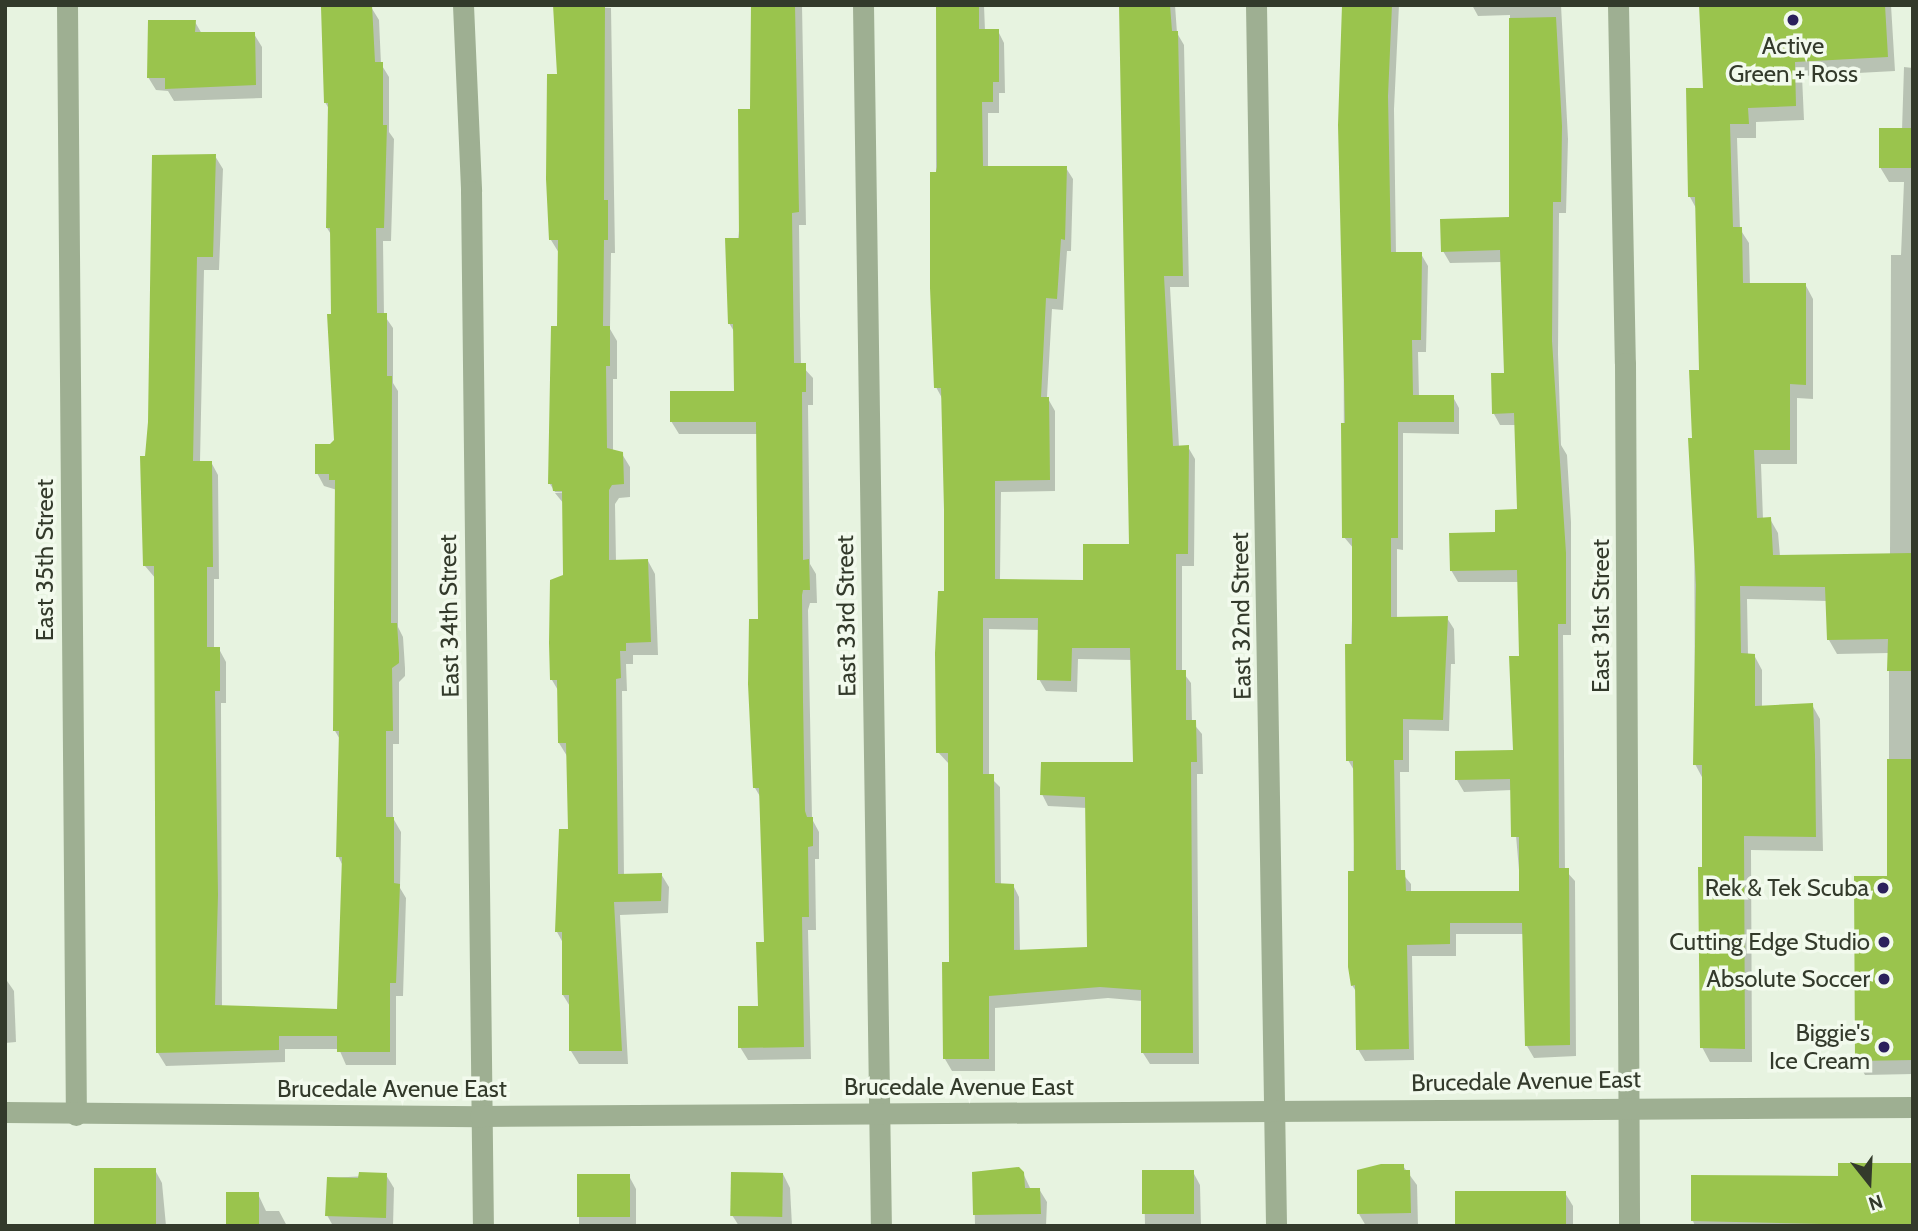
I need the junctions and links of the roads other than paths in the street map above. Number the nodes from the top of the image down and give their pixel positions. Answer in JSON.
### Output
{"nodes":[{"id":1,"x":67,"y":5,"type":"edge"},
{"id":2,"x":463,"y":5,"type":"edge"},
{"id":3,"x":863,"y":5,"type":"edge"},
{"id":4,"x":1256,"y":5,"type":"edge"},
{"id":5,"x":1618,"y":5,"type":"edge"},
{"id":6,"x":1630,"y":1106,"type":"junction"},
{"id":7,"x":1913,"y":1107,"type":"edge"},
{"id":8,"x":1275,"y":1111,"type":"junction"},
{"id":9,"x":5,"y":1112,"type":"edge"},
{"id":10,"x":877,"y":1114,"type":"junction"},
{"id":11,"x":76,"y":1115,"type":"junction"},
{"id":12,"x":480,"y":1116,"type":"junction"},
{"id":13,"x":484,"y":1226,"type":"edge"},
{"id":14,"x":881,"y":1226,"type":"edge"},
{"id":15,"x":1276,"y":1226,"type":"edge"},
{"id":16,"x":1629,"y":1226,"type":"edge"}],
"edges":[{"from":1,"to":11,"type":"street","name":"East 35th Street"},
{"from":2,"to":12,"type":"street","name":"East 34th Street"},
{"from":3,"to":10,"type":"street","name":"East 33rd Street"},
{"from":4,"to":8,"type":"street","name":"East 32nd Street"},
{"from":5,"to":6,"type":"street","name":"East 31st Street"},
{"from":6,"to":7,"type":"street","name":"Brucedale Avenue East"},
{"from":6,"to":8,"type":"street","name":"Brucedale Avenue East"},
{"from":6,"to":16,"type":"street","name":"East 31st Street"},
{"from":8,"to":10,"type":"street","name":"Brucedale Avenue East"},
{"from":8,"to":15,"type":"street","name":"East 32nd Street"},
{"from":9,"to":11,"type":"street","name":"Brucedale Avenue East"},
{"from":10,"to":12,"type":"street","name":"Brucedale Avenue East"},
{"from":10,"to":14,"type":"street","name":"East 33rd Street"},
{"from":11,"to":12,"type":"street","name":"Brucedale Avenue East"},
{"from":12,"to":13,"type":"street","name":"East 34th Street"}]}
